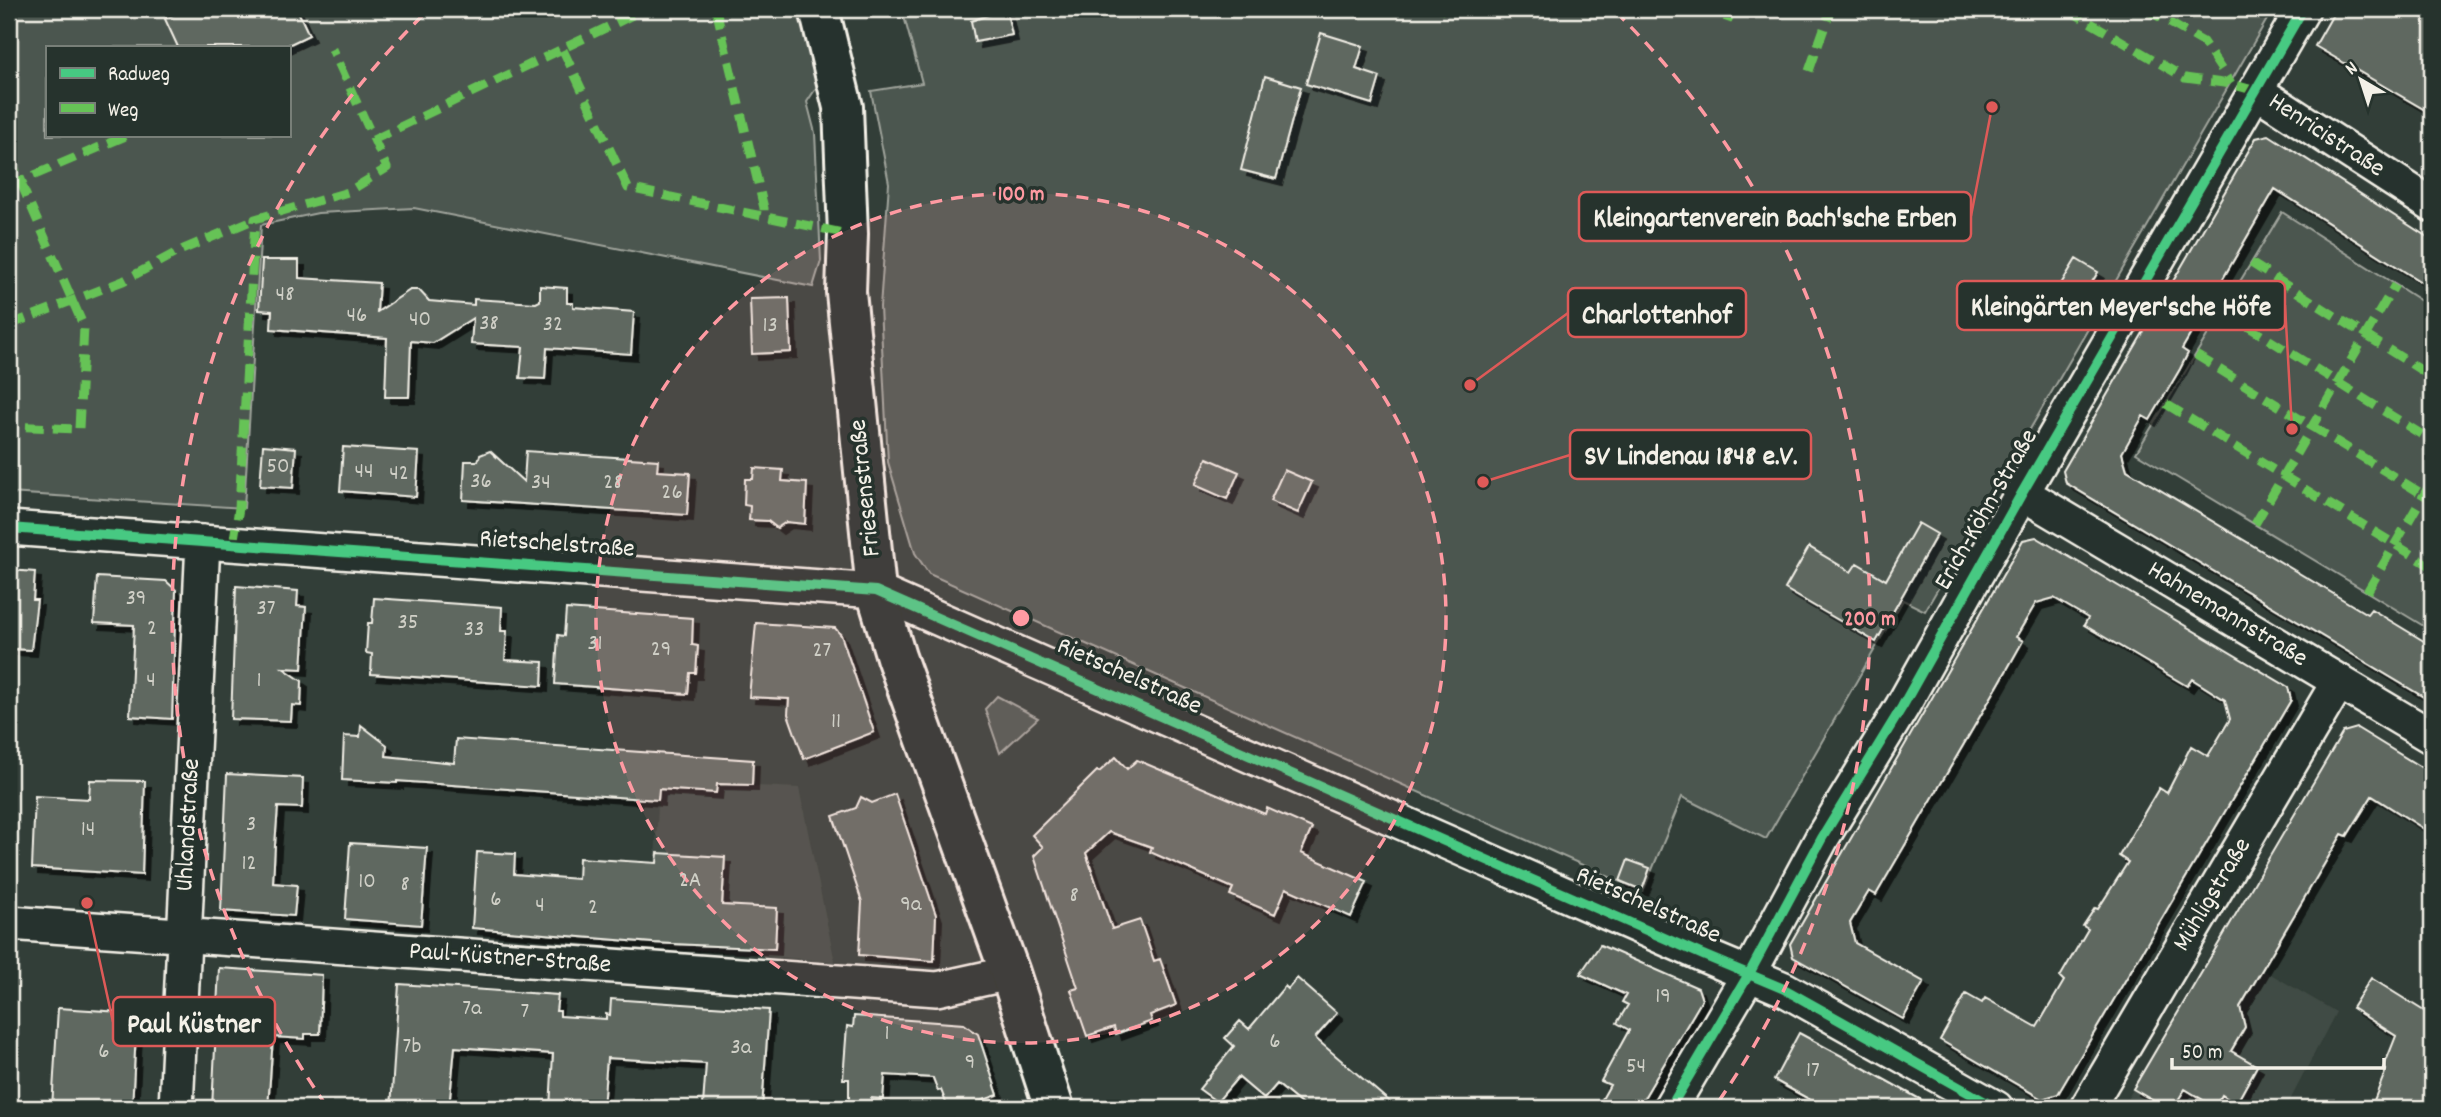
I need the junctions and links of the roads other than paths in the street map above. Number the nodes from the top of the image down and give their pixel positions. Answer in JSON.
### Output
{"nodes":[{"id":1,"x":819,"y":9,"type":"edge"},
{"id":2,"x":2303,"y":9,"type":"edge"},
{"id":3,"x":2256,"y":91,"type":"junction"},
{"id":4,"x":2432,"y":205,"type":"edge"},
{"id":5,"x":2022,"y":493,"type":"junction"},
{"id":6,"x":9,"y":528,"type":"edge"},
{"id":7,"x":204,"y":542,"type":"junction"},
{"id":8,"x":876,"y":591,"type":"junction"},
{"id":9,"x":2339,"y":681,"type":"junction"},
{"id":10,"x":2432,"y":737,"type":"edge"},
{"id":11,"x":9,"y":923,"type":"edge"},
{"id":12,"x":183,"y":935,"type":"junction"},
{"id":13,"x":1010,"y":973,"type":"junction"},
{"id":14,"x":1749,"y":974,"type":"junction"},
{"id":15,"x":176,"y":1108,"type":"edge"},
{"id":16,"x":1054,"y":1108,"type":"edge"},
{"id":17,"x":1670,"y":1108,"type":"edge"},
{"id":18,"x":1996,"y":1108,"type":"edge"},
{"id":19,"x":2087,"y":1108,"type":"edge"}],
"edges":[{"from":1,"to":8,"type":"street","name":"Friesenstraße"},
{"from":2,"to":3,"type":"street","name":"Erich-Köhn-Straße"},
{"from":3,"to":4,"type":"street","name":"Henricistraße"},
{"from":3,"to":5,"type":"street","name":"Erich-Köhn-Straße"},
{"from":5,"to":9,"type":"street","name":"Hahnemannstraße"},
{"from":5,"to":14,"type":"street","name":"Erich-Köhn-Straße"},
{"from":6,"to":7,"type":"street","name":"Rietschelstraße"},
{"from":7,"to":8,"type":"street","name":"Rietschelstraße"},
{"from":7,"to":12,"type":"street","name":"Uhlandstraße"},
{"from":8,"to":13,"type":"street","name":"Friesenstraße"},
{"from":8,"to":14,"type":"street","name":"Rietschelstraße"},
{"from":9,"to":10,"type":"street","name":"Hahnemannstraße"},
{"from":9,"to":19,"type":"street","name":"Mühligstraße"},
{"from":11,"to":12,"type":"street","name":"Paul-Küstner-Straße"},
{"from":12,"to":13,"type":"street","name":"Paul-Küstner-Straße"},
{"from":12,"to":15,"type":"street","name":"Uhlandstraße"},
{"from":13,"to":16,"type":"street","name":"Friesenstraße"},
{"from":14,"to":17,"type":"street","name":"Erich-Köhn-Straße"},
{"from":14,"to":18,"type":"street","name":"Rietschelstraße"}]}
